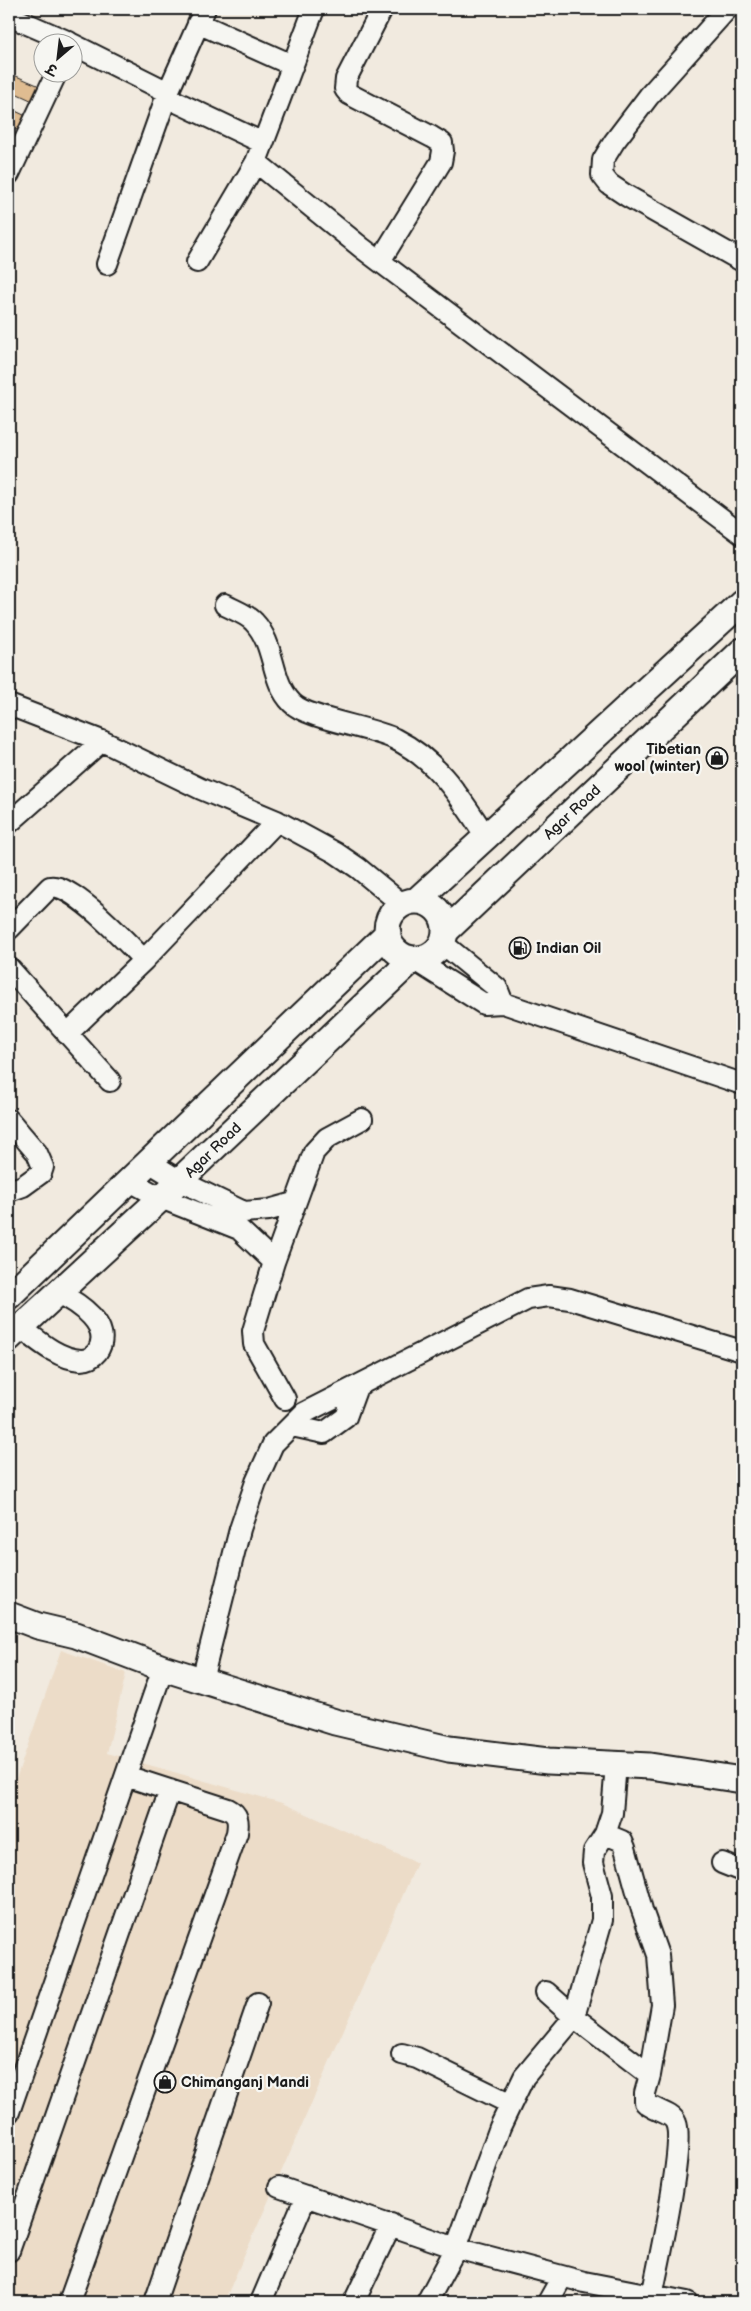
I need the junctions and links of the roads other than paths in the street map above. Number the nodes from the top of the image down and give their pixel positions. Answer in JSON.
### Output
{"nodes":[{"id":1,"x":314,"y":9,"type":"edge"},
{"id":2,"x":382,"y":9,"type":"edge"},
{"id":3,"x":727,"y":9,"type":"edge"},
{"id":4,"x":9,"y":16,"type":"edge"},
{"id":5,"x":202,"y":16,"type":"edge"},
{"id":6,"x":46,"y":32,"type":"edge"},
{"id":7,"x":82,"y":49,"type":"edge"},
{"id":8,"x":292,"y":65,"type":"junction"},
{"id":9,"x":52,"y":82,"type":"edge"},
{"id":10,"x":167,"y":94,"type":"junction"},
{"id":11,"x":263,"y":143,"type":"junction"},
{"id":12,"x":256,"y":162,"type":"junction"},
{"id":13,"x":9,"y":174,"type":"edge"},
{"id":14,"x":742,"y":261,"type":"edge"},
{"id":15,"x":197,"y":262,"type":"dead end"},
{"id":16,"x":380,"y":262,"type":"junction"},
{"id":17,"x":107,"y":264,"type":"dead end"},
{"id":18,"x":742,"y":534,"type":"edge"},
{"id":19,"x":742,"y":602,"type":"edge"},
{"id":20,"x":225,"y":605,"type":"dead end"},
{"id":21,"x":742,"y":651,"type":"edge"},
{"id":22,"x":9,"y":705,"type":"edge"},
{"id":23,"x":102,"y":741,"type":"junction"},
{"id":24,"x":277,"y":821,"type":"junction"},
{"id":25,"x":9,"y":823,"type":"edge"},
{"id":26,"x":487,"y":838,"type":"junction"},
{"id":27,"x":409,"y":903,"type":"junction"},
{"id":28,"x":9,"y":929,"type":"edge"},
{"id":29,"x":388,"y":933,"type":"junction"},
{"id":30,"x":443,"y":938,"type":"junction"},
{"id":31,"x":413,"y":959,"type":"junction"},
{"id":32,"x":144,"y":960,"type":"junction"},
{"id":33,"x":9,"y":968,"type":"edge"},
{"id":34,"x":503,"y":1003,"type":"junction"},
{"id":35,"x":67,"y":1034,"type":"junction"},
{"id":36,"x":110,"y":1081,"type":"dead end"},
{"id":37,"x":742,"y":1084,"type":"edge"},
{"id":38,"x":362,"y":1119,"type":"dead end"},
{"id":39,"x":9,"y":1120,"type":"edge"},
{"id":40,"x":149,"y":1162,"type":"junction"},
{"id":41,"x":130,"y":1181,"type":"junction"},
{"id":42,"x":180,"y":1181,"type":"junction"},
{"id":43,"x":9,"y":1191,"type":"edge"},
{"id":44,"x":161,"y":1198,"type":"junction"},
{"id":45,"x":294,"y":1203,"type":"junction"},
{"id":46,"x":241,"y":1220,"type":"junction"},
{"id":47,"x":274,"y":1262,"type":"junction"},
{"id":48,"x":58,"y":1292,"type":"junction"},
{"id":49,"x":9,"y":1296,"type":"edge"},
{"id":50,"x":14,"y":1332,"type":"edge"},
{"id":51,"x":742,"y":1351,"type":"edge"},
{"id":52,"x":356,"y":1387,"type":"junction"},
{"id":53,"x":285,"y":1400,"type":"dead end"},
{"id":54,"x":292,"y":1426,"type":"junction"},
{"id":55,"x":9,"y":1601,"type":"edge"},
{"id":56,"x":9,"y":1615,"type":"edge"},
{"id":57,"x":76,"y":1635,"type":"junction"},
{"id":58,"x":164,"y":1668,"type":"junction"},
{"id":59,"x":202,"y":1680,"type":"junction"},
{"id":60,"x":616,"y":1764,"type":"junction"},
{"id":61,"x":126,"y":1776,"type":"junction"},
{"id":62,"x":742,"y":1780,"type":"edge"},
{"id":63,"x":170,"y":1790,"type":"junction"},
{"id":64,"x":605,"y":1834,"type":"junction"},
{"id":65,"x":722,"y":1863,"type":"dead end"},
{"id":66,"x":742,"y":1871,"type":"edge"},
{"id":67,"x":546,"y":1992,"type":"dead end"},
{"id":68,"x":258,"y":2003,"type":"dead end"},
{"id":69,"x":574,"y":2017,"type":"junction"},
{"id":70,"x":402,"y":2054,"type":"dead end"},
{"id":71,"x":650,"y":2075,"type":"junction"},
{"id":72,"x":511,"y":2104,"type":"junction"},
{"id":73,"x":9,"y":2112,"type":"edge"},
{"id":74,"x":279,"y":2187,"type":"dead end"},
{"id":75,"x":306,"y":2196,"type":"junction"},
{"id":76,"x":391,"y":2224,"type":"junction"},
{"id":77,"x":456,"y":2248,"type":"junction"},
{"id":78,"x":9,"y":2250,"type":"edge"},
{"id":79,"x":562,"y":2277,"type":"junction"},
{"id":80,"x":608,"y":2295,"type":"edge"},
{"id":81,"x":652,"y":2296,"type":"junction"},
{"id":82,"x":69,"y":2302,"type":"edge"},
{"id":83,"x":156,"y":2302,"type":"edge"},
{"id":84,"x":261,"y":2302,"type":"edge"},
{"id":85,"x":354,"y":2302,"type":"edge"},
{"id":86,"x":427,"y":2302,"type":"edge"},
{"id":87,"x":548,"y":2302,"type":"edge"},
{"id":88,"x":687,"y":2302,"type":"edge"}],
"edges":[{"from":1,"to":8,"type":"street"},
{"from":2,"to":16,"type":"street"},
{"from":3,"to":14,"type":"street"},
{"from":4,"to":6,"type":"street"},
{"from":5,"to":8,"type":"street"},
{"from":5,"to":10,"type":"street"},
{"from":7,"to":10,"type":"street"},
{"from":8,"to":11,"type":"street"},
{"from":9,"to":13,"type":"street"},
{"from":10,"to":11,"type":"street"},
{"from":10,"to":17,"type":"street"},
{"from":11,"to":12,"type":"street"},
{"from":12,"to":15,"type":"street"},
{"from":12,"to":16,"type":"street"},
{"from":16,"to":18,"type":"street"},
{"from":19,"to":26,"type":"main road"},
{"from":20,"to":26,"type":"street"},
{"from":21,"to":30,"type":"main road","name":"Agar Road"},
{"from":22,"to":23,"type":"street"},
{"from":23,"to":24,"type":"street"},
{"from":23,"to":25,"type":"street"},
{"from":24,"to":27,"type":"street"},
{"from":24,"to":32,"type":"street"},
{"from":26,"to":27,"type":"main road"},
{"from":27,"to":29,"type":"main road"},
{"from":27,"to":30,"type":"main road"},
{"from":28,"to":32,"type":"street"},
{"from":29,"to":31,"type":"main road"},
{"from":29,"to":40,"type":"main road"},
{"from":30,"to":31,"type":"main road","name":"Agar Road"},
{"from":30,"to":34,"type":"street"},
{"from":31,"to":34,"type":"street"},
{"from":31,"to":42,"type":"main road","name":"Agar Road"},
{"from":32,"to":35,"type":"street"},
{"from":33,"to":35,"type":"street"},
{"from":34,"to":37,"type":"street"},
{"from":35,"to":36,"type":"street"},
{"from":38,"to":45,"type":"street"},
{"from":39,"to":43,"type":"street"},
{"from":40,"to":41,"type":"main road"},
{"from":40,"to":42,"type":"street"},
{"from":41,"to":44,"type":"street"},
{"from":41,"to":49,"type":"main road"},
{"from":42,"to":44,"type":"main road","name":"Agar Road"},
{"from":42,"to":46,"type":"street"},
{"from":44,"to":46,"type":"street"},
{"from":44,"to":48,"type":"main road","name":"Agar Road"},
{"from":45,"to":46,"type":"street"},
{"from":45,"to":47,"type":"street"},
{"from":46,"to":47,"type":"street"},
{"from":47,"to":53,"type":"street"},
{"from":48,"to":50,"type":"main road","name":"Agar Road"},
{"from":48,"to":50,"type":"street"},
{"from":51,"to":52,"type":"street"},
{"from":52,"to":54,"type":"street"},
{"from":52,"to":54,"type":"street"},
{"from":54,"to":59,"type":"street"},
{"from":55,"to":57,"type":"main road"},
{"from":56,"to":57,"type":"main road"},
{"from":57,"to":58,"type":"main road"},
{"from":58,"to":59,"type":"main road"},
{"from":58,"to":61,"type":"street"},
{"from":59,"to":60,"type":"main road"},
{"from":60,"to":62,"type":"main road"},
{"from":60,"to":64,"type":"street"},
{"from":61,"to":63,"type":"street"},
{"from":61,"to":73,"type":"street"},
{"from":63,"to":78,"type":"street"},
{"from":63,"to":82,"type":"street"},
{"from":64,"to":69,"type":"street"},
{"from":64,"to":71,"type":"street"},
{"from":65,"to":66,"type":"street"},
{"from":67,"to":69,"type":"street"},
{"from":68,"to":83,"type":"street"},
{"from":69,"to":71,"type":"street"},
{"from":69,"to":72,"type":"street"},
{"from":70,"to":72,"type":"street"},
{"from":71,"to":81,"type":"street"},
{"from":72,"to":77,"type":"street"},
{"from":74,"to":75,"type":"street"},
{"from":75,"to":76,"type":"street"},
{"from":75,"to":84,"type":"street"},
{"from":76,"to":77,"type":"street"},
{"from":76,"to":85,"type":"street"},
{"from":77,"to":79,"type":"street"},
{"from":77,"to":86,"type":"street"},
{"from":79,"to":80,"type":"street"},
{"from":79,"to":87,"type":"street"},
{"from":80,"to":81,"type":"street"},
{"from":81,"to":88,"type":"street"}]}
